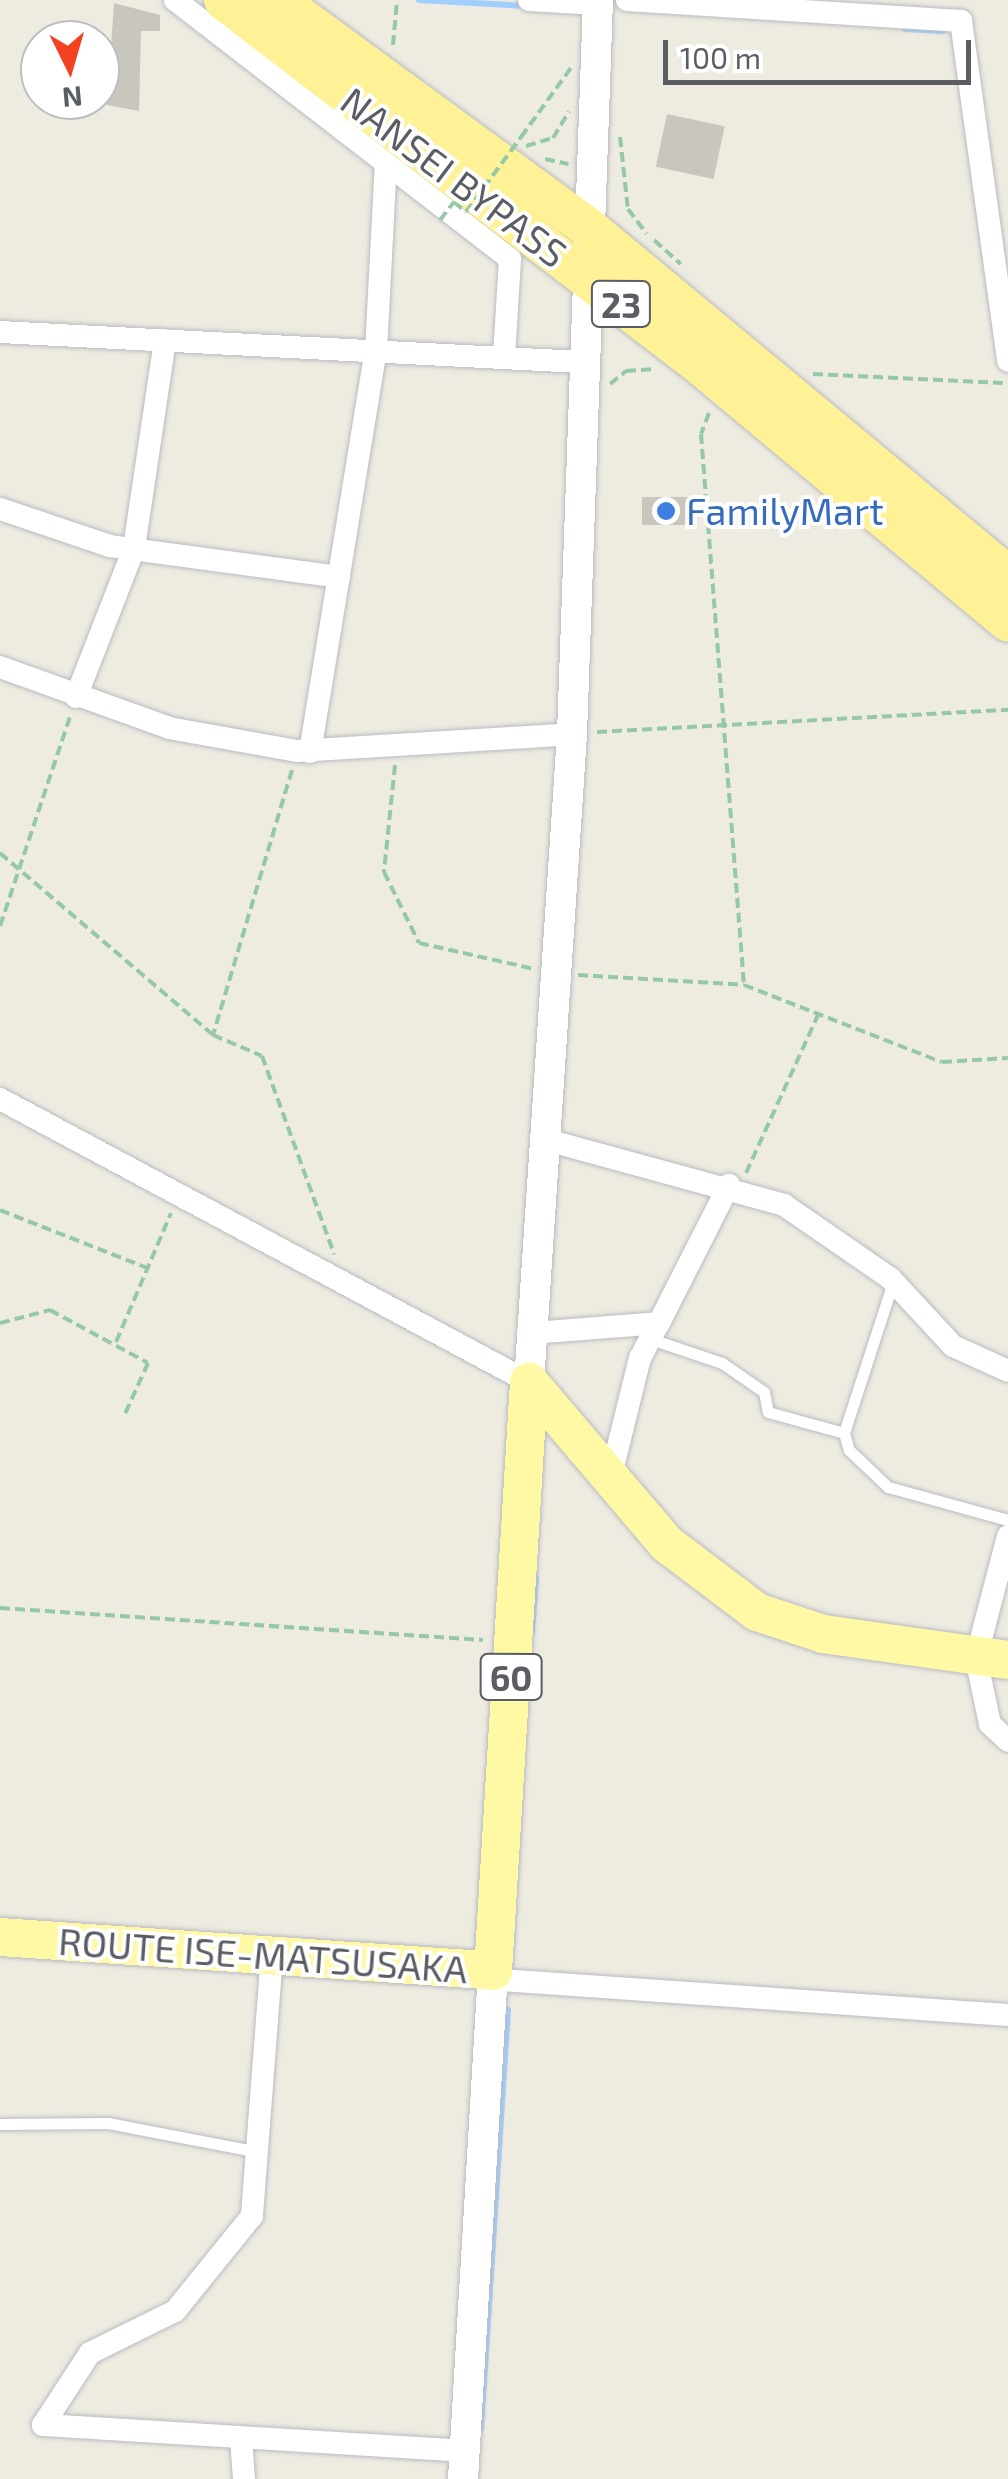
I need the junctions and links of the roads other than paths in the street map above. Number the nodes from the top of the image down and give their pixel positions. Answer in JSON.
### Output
{"nodes":[{"id":1,"x":175,"y":0,"type":"edge"},
{"id":2,"x":224,"y":0,"type":"edge"},
{"id":3,"x":277,"y":0,"type":"edge"},
{"id":4,"x":529,"y":0,"type":"edge"},
{"id":5,"x":608,"y":1,"type":"edge"},
{"id":6,"x":817,"y":6,"type":"edge"},
{"id":7,"x":386,"y":163,"type":"junction"},
{"id":8,"x":586,"y":226,"type":"junction"},
{"id":9,"x":584,"y":276,"type":"junction"},
{"id":10,"x":0,"y":332,"type":"edge"},
{"id":11,"x":165,"y":340,"type":"junction"},
{"id":12,"x":376,"y":352,"type":"junction"},
{"id":13,"x":504,"y":358,"type":"junction"},
{"id":14,"x":1008,"y":361,"type":"edge"},
{"id":15,"x":581,"y":362,"type":"junction"},
{"id":16,"x":0,"y":509,"type":"edge"},
{"id":17,"x":134,"y":548,"type":"junction"},
{"id":18,"x":1008,"y":576,"type":"edge"},
{"id":19,"x":338,"y":577,"type":"junction"},
{"id":20,"x":1008,"y":621,"type":"edge"},
{"id":21,"x":0,"y":667,"type":"edge"},
{"id":22,"x":76,"y":698,"type":"junction"},
{"id":23,"x":572,"y":734,"type":"junction"},
{"id":24,"x":304,"y":752,"type":"junction"},
{"id":25,"x":0,"y":1099,"type":"edge"},
{"id":26,"x":546,"y":1140,"type":"junction"},
{"id":27,"x":734,"y":1186,"type":"junction"},
{"id":28,"x":893,"y":1282,"type":"junction"},
{"id":29,"x":655,"y":1331,"type":"junction"},
{"id":30,"x":532,"y":1333,"type":"junction"},
{"id":31,"x":1008,"y":1371,"type":"edge"},
{"id":32,"x":529,"y":1382,"type":"junction"},
{"id":33,"x":844,"y":1433,"type":"junction"},
{"id":34,"x":611,"y":1475,"type":"junction"},
{"id":35,"x":1008,"y":1520,"type":"edge"},
{"id":36,"x":1008,"y":1536,"type":"edge"},
{"id":37,"x":992,"y":1659,"type":"edge"},
{"id":38,"x":1008,"y":1741,"type":"edge"},
{"id":39,"x":0,"y":1937,"type":"edge"},
{"id":40,"x":272,"y":1956,"type":"junction"},
{"id":41,"x":493,"y":1971,"type":"junction"},
{"id":42,"x":1008,"y":2015,"type":"edge"},
{"id":43,"x":0,"y":2124,"type":"edge"},
{"id":44,"x":259,"y":2152,"type":"junction"},
{"id":45,"x":241,"y":2438,"type":"junction"},
{"id":46,"x":463,"y":2465,"type":"edge"},
{"id":47,"x":244,"y":2479,"type":"edge"}],
"edges":[{"from":1,"to":7,"type":"street"},
{"from":2,"to":9,"type":"highway","name":"NANSEI BYPASS","number":"23"},
{"from":3,"to":8,"type":"highway","name":"NANSEI BYPASS","number":"23"},
{"from":4,"to":5,"type":"street"},
{"from":5,"to":6,"type":"street"},
{"from":5,"to":8,"type":"street"},
{"from":6,"to":14,"type":"street"},
{"from":7,"to":12,"type":"street"},
{"from":7,"to":13,"type":"street"},
{"from":8,"to":9,"type":"street"},
{"from":8,"to":18,"type":"highway","name":"NANSEI BYPASS","number":"23"},
{"from":9,"to":15,"type":"street"},
{"from":9,"to":20,"type":"highway","name":"NANSEI BYPASS","number":"23"},
{"from":10,"to":11,"type":"street"},
{"from":11,"to":12,"type":"street"},
{"from":11,"to":17,"type":"street"},
{"from":12,"to":13,"type":"street"},
{"from":12,"to":19,"type":"street"},
{"from":13,"to":15,"type":"street"},
{"from":15,"to":23,"type":"street"},
{"from":16,"to":17,"type":"street"},
{"from":17,"to":19,"type":"street"},
{"from":17,"to":22,"type":"street"},
{"from":19,"to":24,"type":"street"},
{"from":21,"to":22,"type":"street"},
{"from":22,"to":24,"type":"street"},
{"from":23,"to":24,"type":"street"},
{"from":23,"to":26,"type":"street"},
{"from":25,"to":32,"type":"street"},
{"from":26,"to":27,"type":"street"},
{"from":26,"to":30,"type":"street"},
{"from":27,"to":28,"type":"street"},
{"from":27,"to":29,"type":"street"},
{"from":28,"to":31,"type":"street"},
{"from":28,"to":33,"type":"lane"},
{"from":29,"to":30,"type":"street"},
{"from":29,"to":33,"type":"lane"},
{"from":29,"to":34,"type":"street"},
{"from":30,"to":32,"type":"street"},
{"from":32,"to":34,"type":"main road"},
{"from":32,"to":41,"type":"main road","name":"ROUTE ISE-MATSUSAKA","number":"60"},
{"from":33,"to":35,"type":"lane"},
{"from":34,"to":37,"type":"main road"},
{"from":36,"to":37,"type":"street"},
{"from":37,"to":38,"type":"street"},
{"from":39,"to":40,"type":"main road","name":"ROUTE ISE-MATSUSAKA"},
{"from":40,"to":41,"type":"main road","name":"ROUTE ISE-MATSUSAKA"},
{"from":40,"to":44,"type":"street"},
{"from":41,"to":42,"type":"street"},
{"from":41,"to":46,"type":"street"},
{"from":43,"to":44,"type":"lane"},
{"from":44,"to":45,"type":"street"},
{"from":45,"to":46,"type":"street"},
{"from":45,"to":47,"type":"street"}]}
